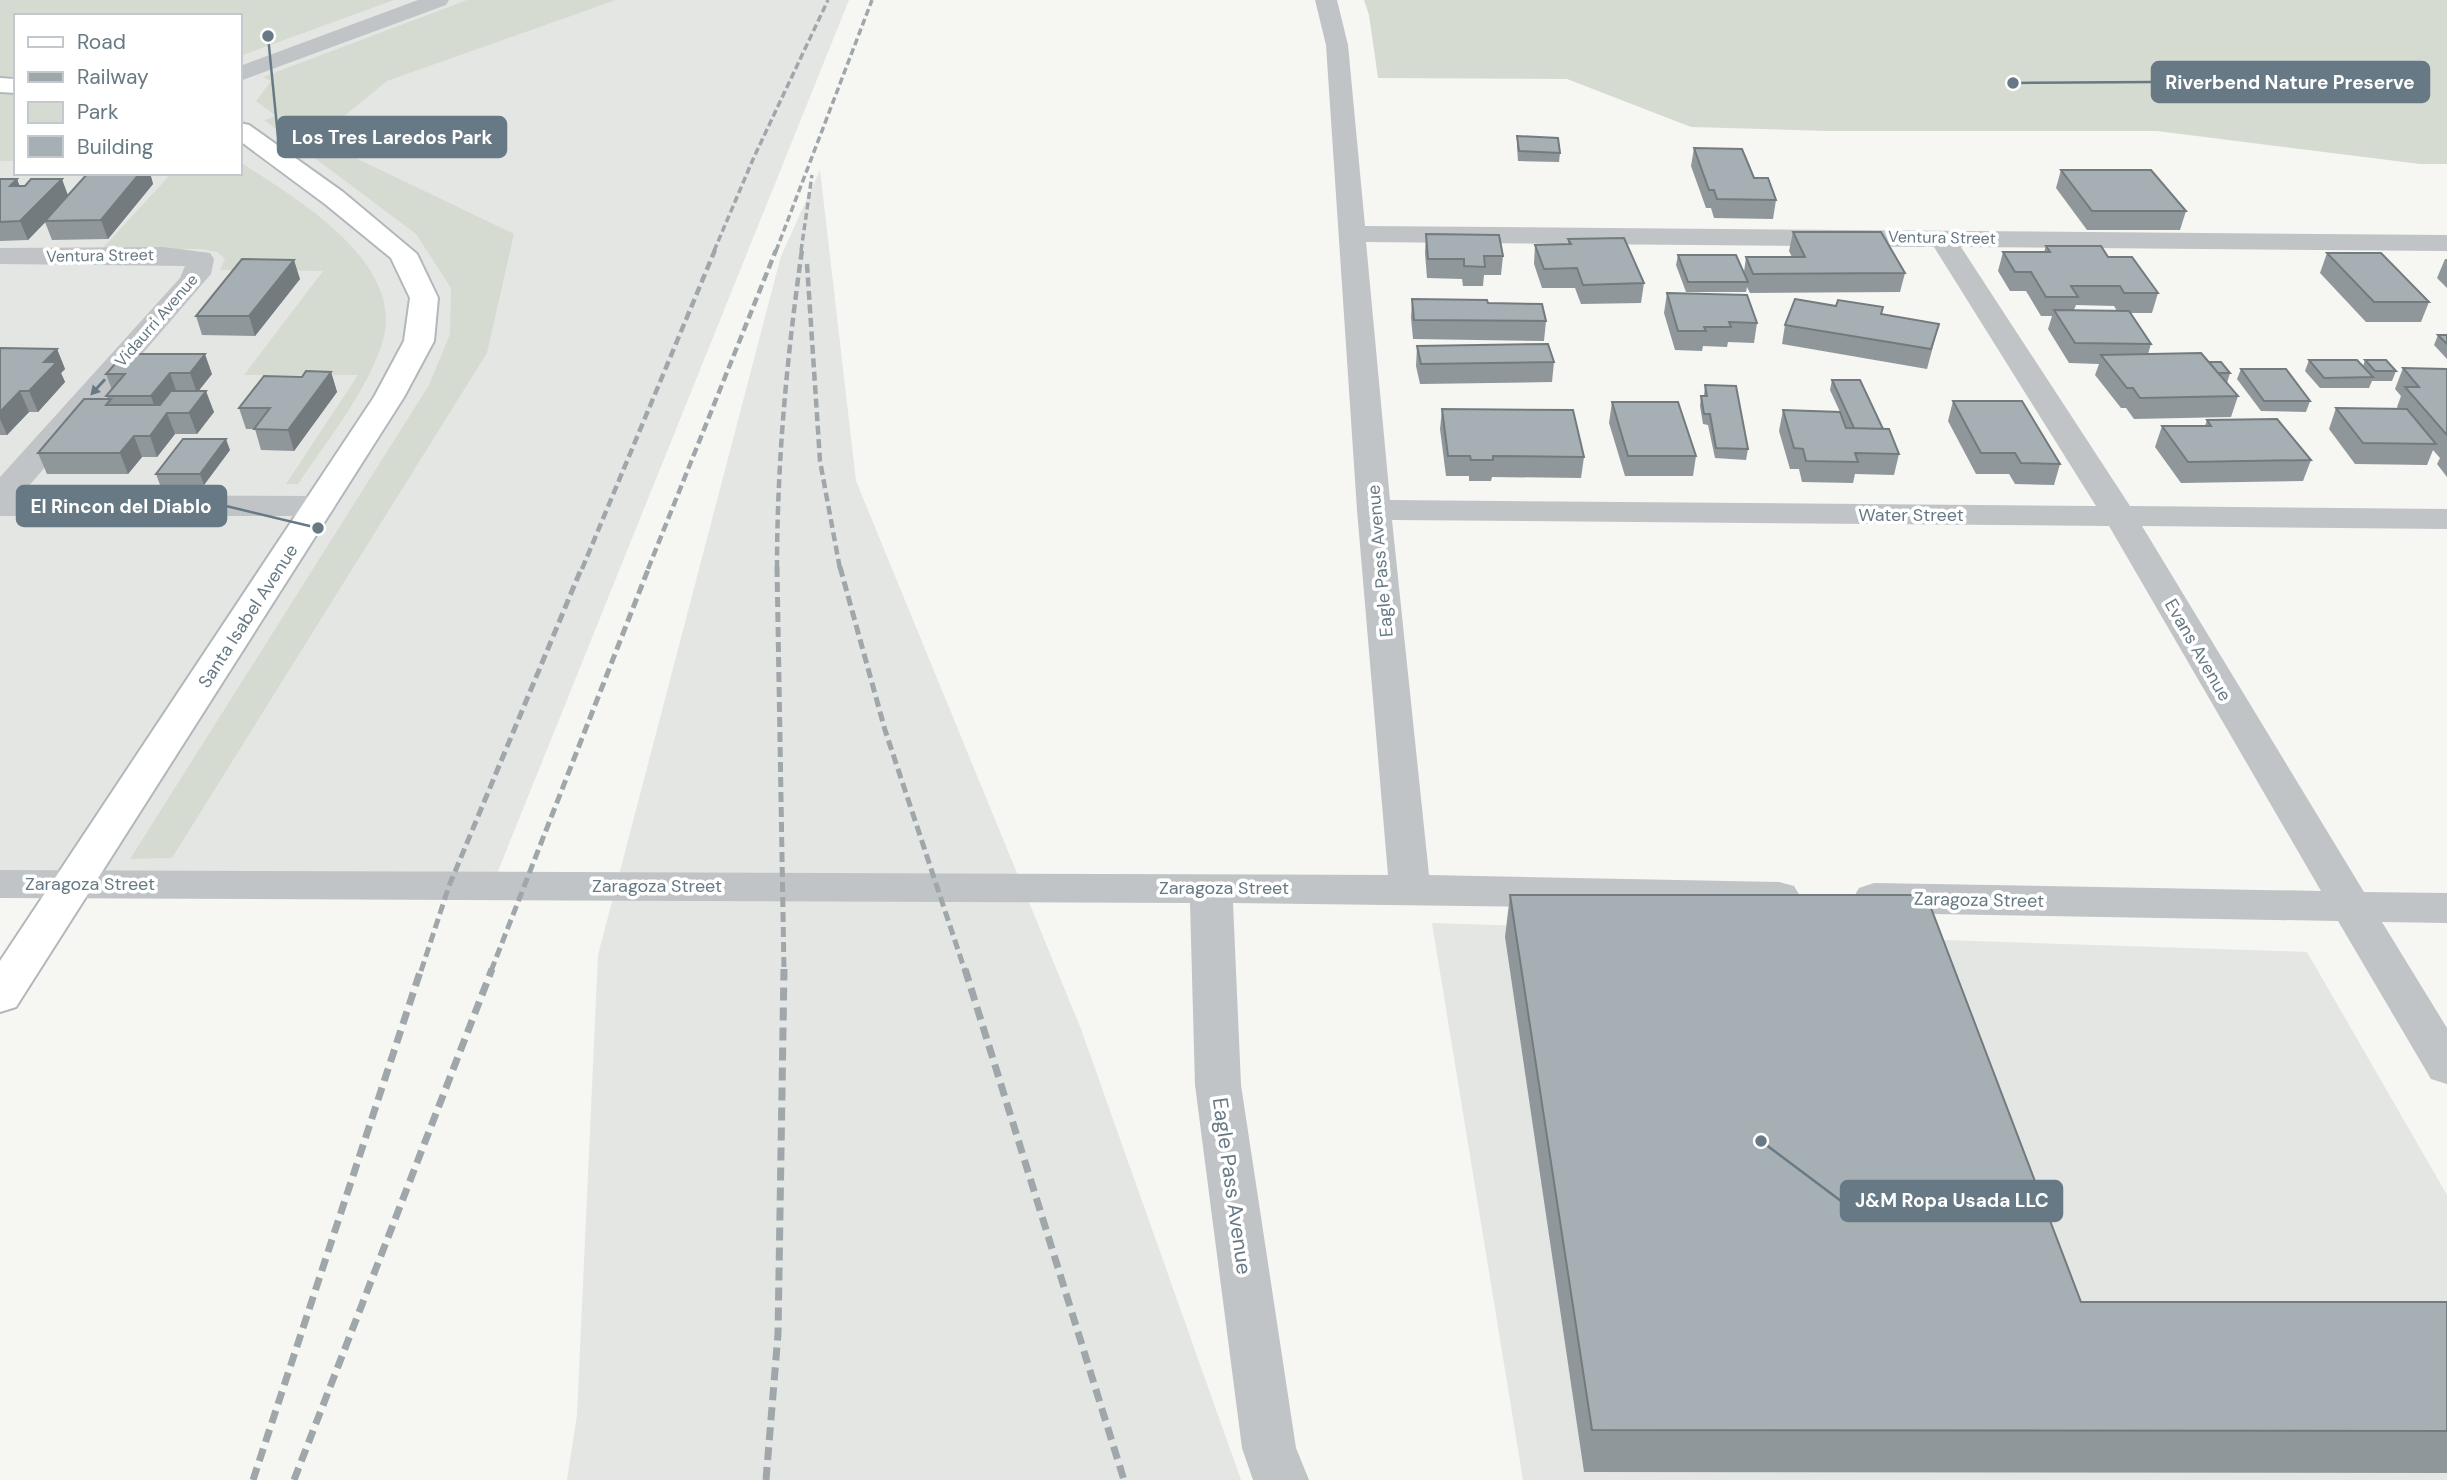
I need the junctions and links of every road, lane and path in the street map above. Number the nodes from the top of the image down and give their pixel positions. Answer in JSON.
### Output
{"nodes":[{"id":1,"x":438,"y":0,"type":"edge"},
{"id":2,"x":1326,"y":0,"type":"edge"},
{"id":3,"x":242,"y":73,"type":"edge"},
{"id":4,"x":242,"y":131,"type":"edge"},
{"id":5,"x":1353,"y":233,"type":"junction"},
{"id":6,"x":1941,"y":237,"type":"junction"},
{"id":7,"x":2447,"y":243,"type":"edge"},
{"id":8,"x":0,"y":256,"type":"edge"},
{"id":9,"x":200,"y":259,"type":"joint"},
{"id":10,"x":0,"y":505,"type":"edge"},
{"id":11,"x":319,"y":506,"type":"junction"},
{"id":12,"x":1374,"y":510,"type":"junction"},
{"id":13,"x":2120,"y":517,"type":"junction"},
{"id":14,"x":2447,"y":519,"type":"edge"},
{"id":15,"x":0,"y":884,"type":"edge"},
{"id":16,"x":74,"y":884,"type":"junction"},
{"id":17,"x":1212,"y":888,"type":"junction"},
{"id":18,"x":1410,"y":889,"type":"junction"},
{"id":19,"x":2349,"y":907,"type":"junction"},
{"id":20,"x":2447,"y":908,"type":"edge"},
{"id":21,"x":0,"y":996,"type":"edge"},
{"id":22,"x":2447,"y":1067,"type":"edge"},
{"id":23,"x":1281,"y":1480,"type":"edge"}],
"edges":[{"from":1,"to":3,"type":"street"},
{"from":2,"to":5,"type":"street","name":"Eagle Pass Avenue"},
{"from":4,"to":11,"type":"main road","name":"Santa Isabel Avenue"},
{"from":5,"to":6,"type":"street","name":"Ventura Street"},
{"from":5,"to":12,"type":"street","name":"Eagle Pass Avenue"},
{"from":6,"to":7,"type":"street","name":"Ventura Street"},
{"from":6,"to":13,"type":"street","name":"Evans Avenue"},
{"from":8,"to":9,"type":"street","name":"Ventura Street"},
{"from":9,"to":10,"type":"street","name":"Vidaurri Avenue","one_way":true},
{"from":10,"to":11,"type":"street"},
{"from":11,"to":16,"type":"main road","name":"Santa Isabel Avenue"},
{"from":12,"to":13,"type":"street","name":"Water Street"},
{"from":12,"to":18,"type":"street","name":"Eagle Pass Avenue"},
{"from":13,"to":14,"type":"street","name":"Water Street"},
{"from":13,"to":19,"type":"street","name":"Evans Avenue"},
{"from":15,"to":16,"type":"street","name":"Zaragoza Street"},
{"from":16,"to":17,"type":"street","name":"Zaragoza Street"},
{"from":16,"to":21,"type":"main road","name":"Santa Isabel Avenue"},
{"from":17,"to":18,"type":"street","name":"Zaragoza Street"},
{"from":17,"to":23,"type":"street","name":"Eagle Pass Avenue"},
{"from":18,"to":19,"type":"street","name":"Zaragoza Street"},
{"from":19,"to":20,"type":"street","name":"Zaragoza Street"},
{"from":19,"to":22,"type":"street","name":"Evans Avenue"}]}
